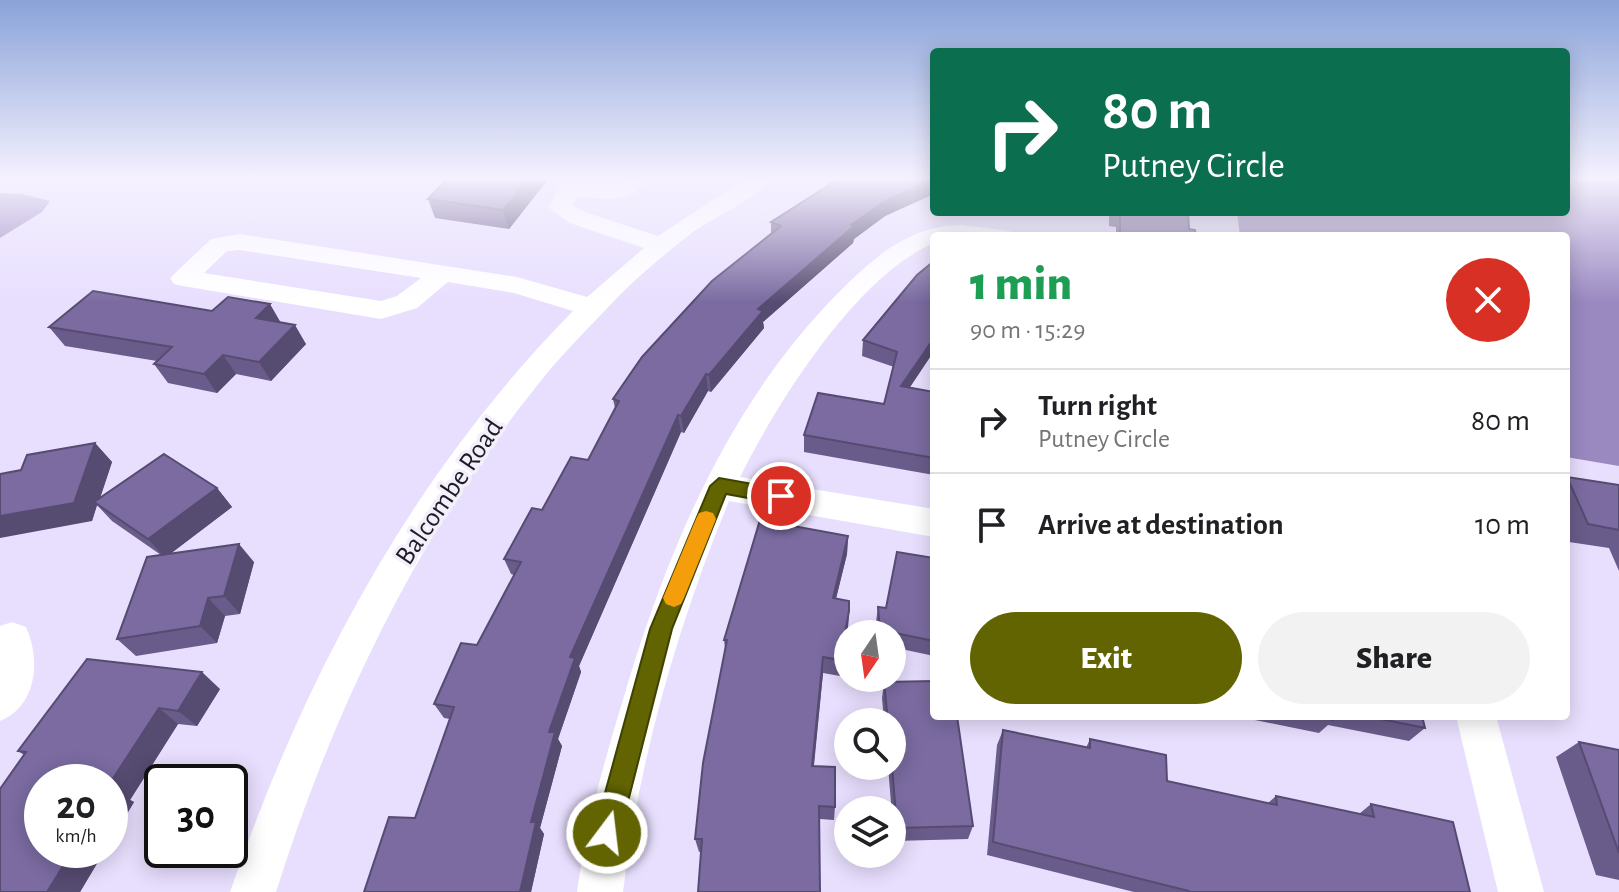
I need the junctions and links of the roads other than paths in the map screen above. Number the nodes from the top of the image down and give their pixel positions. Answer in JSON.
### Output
{"nodes":[{"id":1,"x":584,"y":220,"type":"edge"},
{"id":2,"x":699,"y":220,"type":"edge"},
{"id":3,"x":930,"y":237,"type":"edge"},
{"id":4,"x":661,"y":245,"type":"junction"},
{"id":5,"x":444,"y":272,"type":"junction"},
{"id":6,"x":592,"y":308,"type":"junction"},
{"id":7,"x":719,"y":486,"type":"junction"},
{"id":8,"x":930,"y":522,"type":"edge"},
{"id":9,"x":12,"y":639,"type":"dead end"},
{"id":10,"x":0,"y":702,"type":"edge"},
{"id":11,"x":1477,"y":720,"type":"edge"},
{"id":12,"x":253,"y":892,"type":"edge"},
{"id":13,"x":600,"y":892,"type":"edge"},
{"id":14,"x":1521,"y":892,"type":"edge"}],
"edges":[{"from":1,"to":4,"type":"street"},
{"from":2,"to":4,"type":"street","name":"Balcombe Road"},
{"from":3,"to":7,"type":"street"},
{"from":4,"to":6,"type":"street","name":"Balcombe Road"},
{"from":5,"to":5,"type":"street"},
{"from":5,"to":6,"type":"street"},
{"from":6,"to":12,"type":"street","name":"Balcombe Road"},
{"from":7,"to":8,"type":"street"},
{"from":7,"to":13,"type":"street"},
{"from":9,"to":10,"type":"street"},
{"from":11,"to":14,"type":"street"}]}
